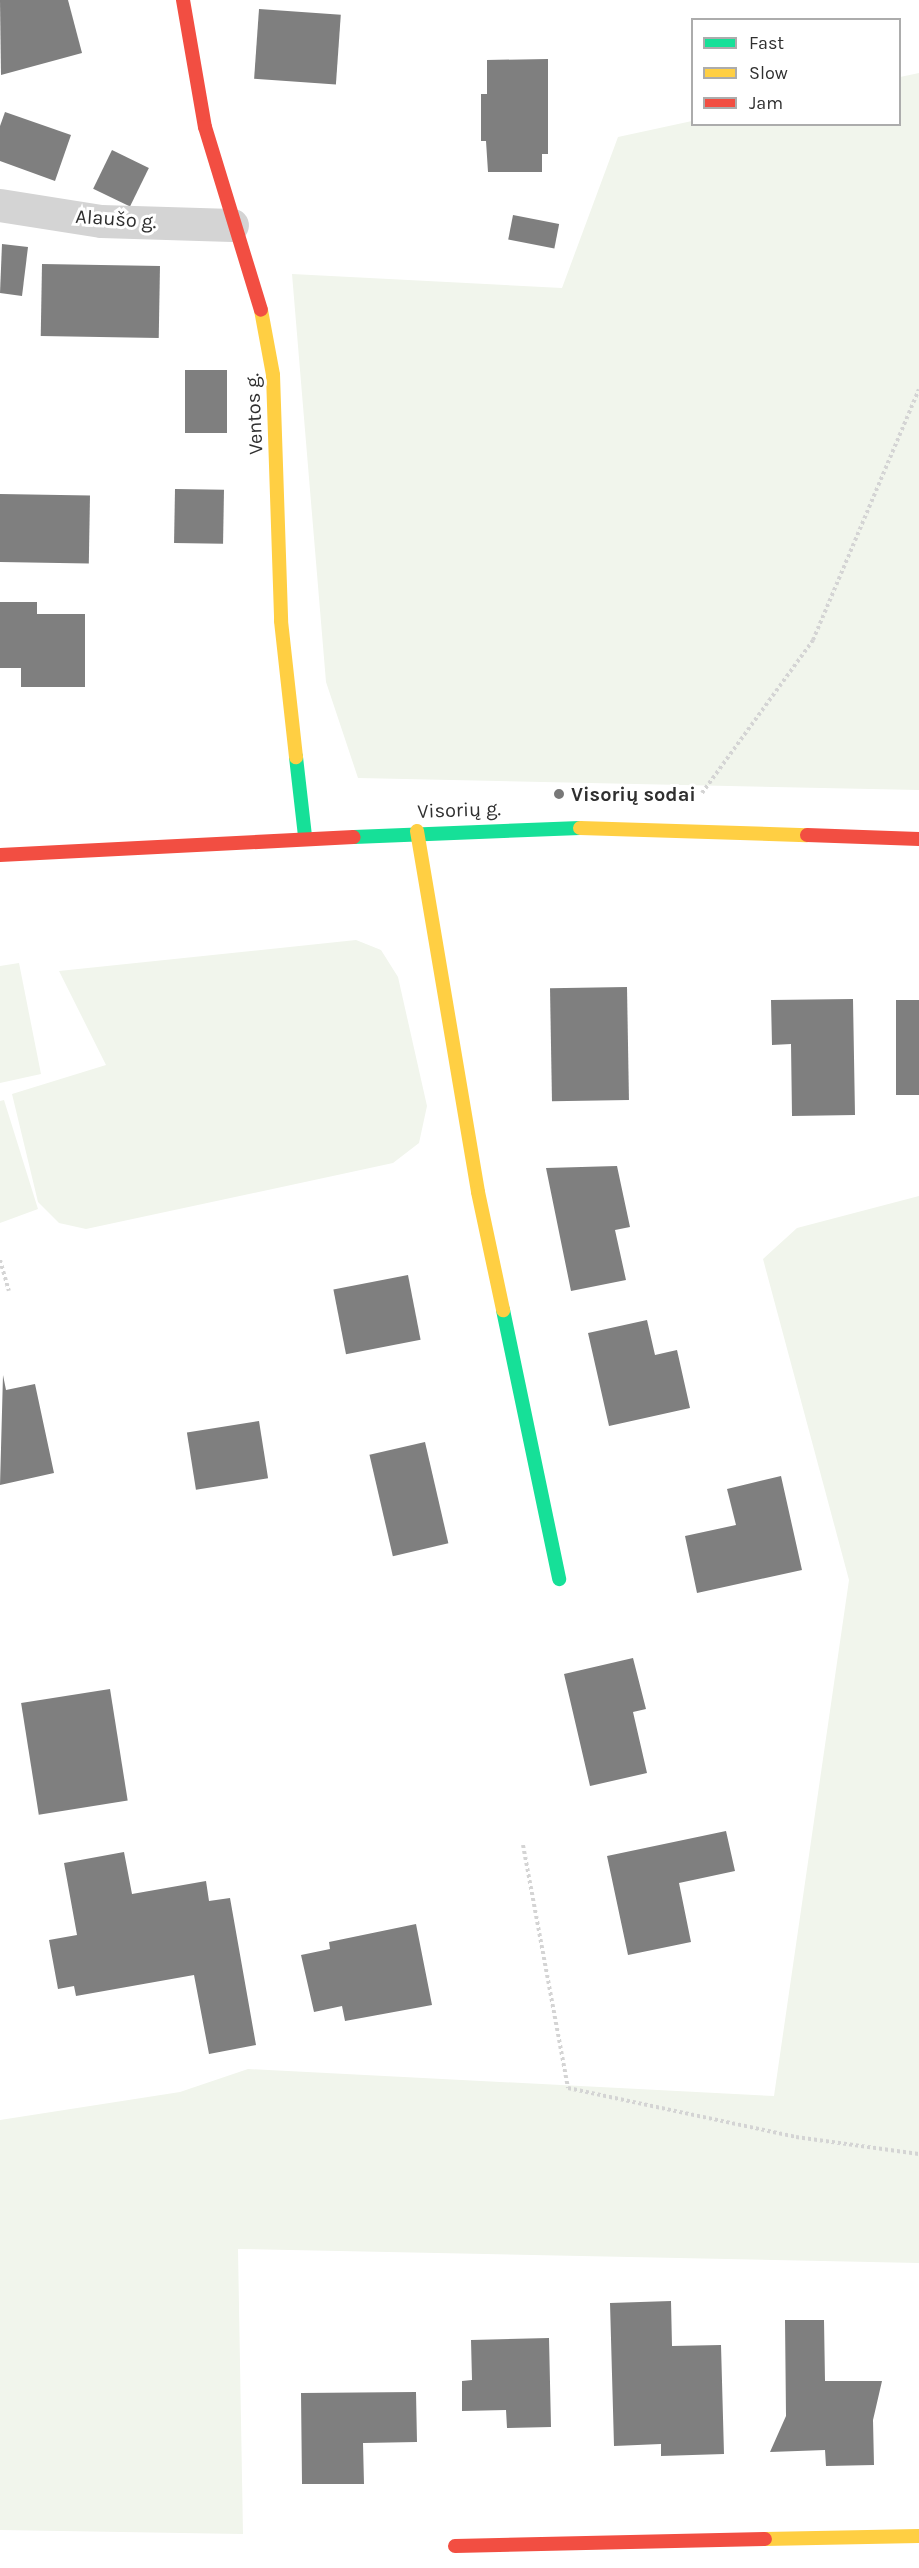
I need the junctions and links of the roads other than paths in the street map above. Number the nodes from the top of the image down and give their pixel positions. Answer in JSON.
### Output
{"nodes":[{"id":1,"x":183,"y":0,"type":"edge"},
{"id":2,"x":0,"y":205,"type":"edge"},
{"id":3,"x":232,"y":225,"type":"junction"},
{"id":4,"x":417,"y":831,"type":"junction"},
{"id":5,"x":305,"y":836,"type":"junction"},
{"id":6,"x":919,"y":839,"type":"edge"},
{"id":7,"x":0,"y":855,"type":"edge"},
{"id":8,"x":559,"y":1579,"type":"dead end"},
{"id":9,"x":919,"y":2536,"type":"edge"},
{"id":10,"x":455,"y":2546,"type":"dead end"}],
"edges":[{"from":1,"to":3,"type":"street","name":"Ventos g."},
{"from":2,"to":3,"type":"street","name":"Alaušo g."},
{"from":3,"to":5,"type":"street","name":"Ventos g."},
{"from":4,"to":5,"type":"street","name":"Visorių g."},
{"from":4,"to":6,"type":"street","name":"Visorių g."},
{"from":4,"to":8,"type":"street"},
{"from":5,"to":7,"type":"street","name":"Visorių g."},
{"from":9,"to":10,"type":"street"}]}
